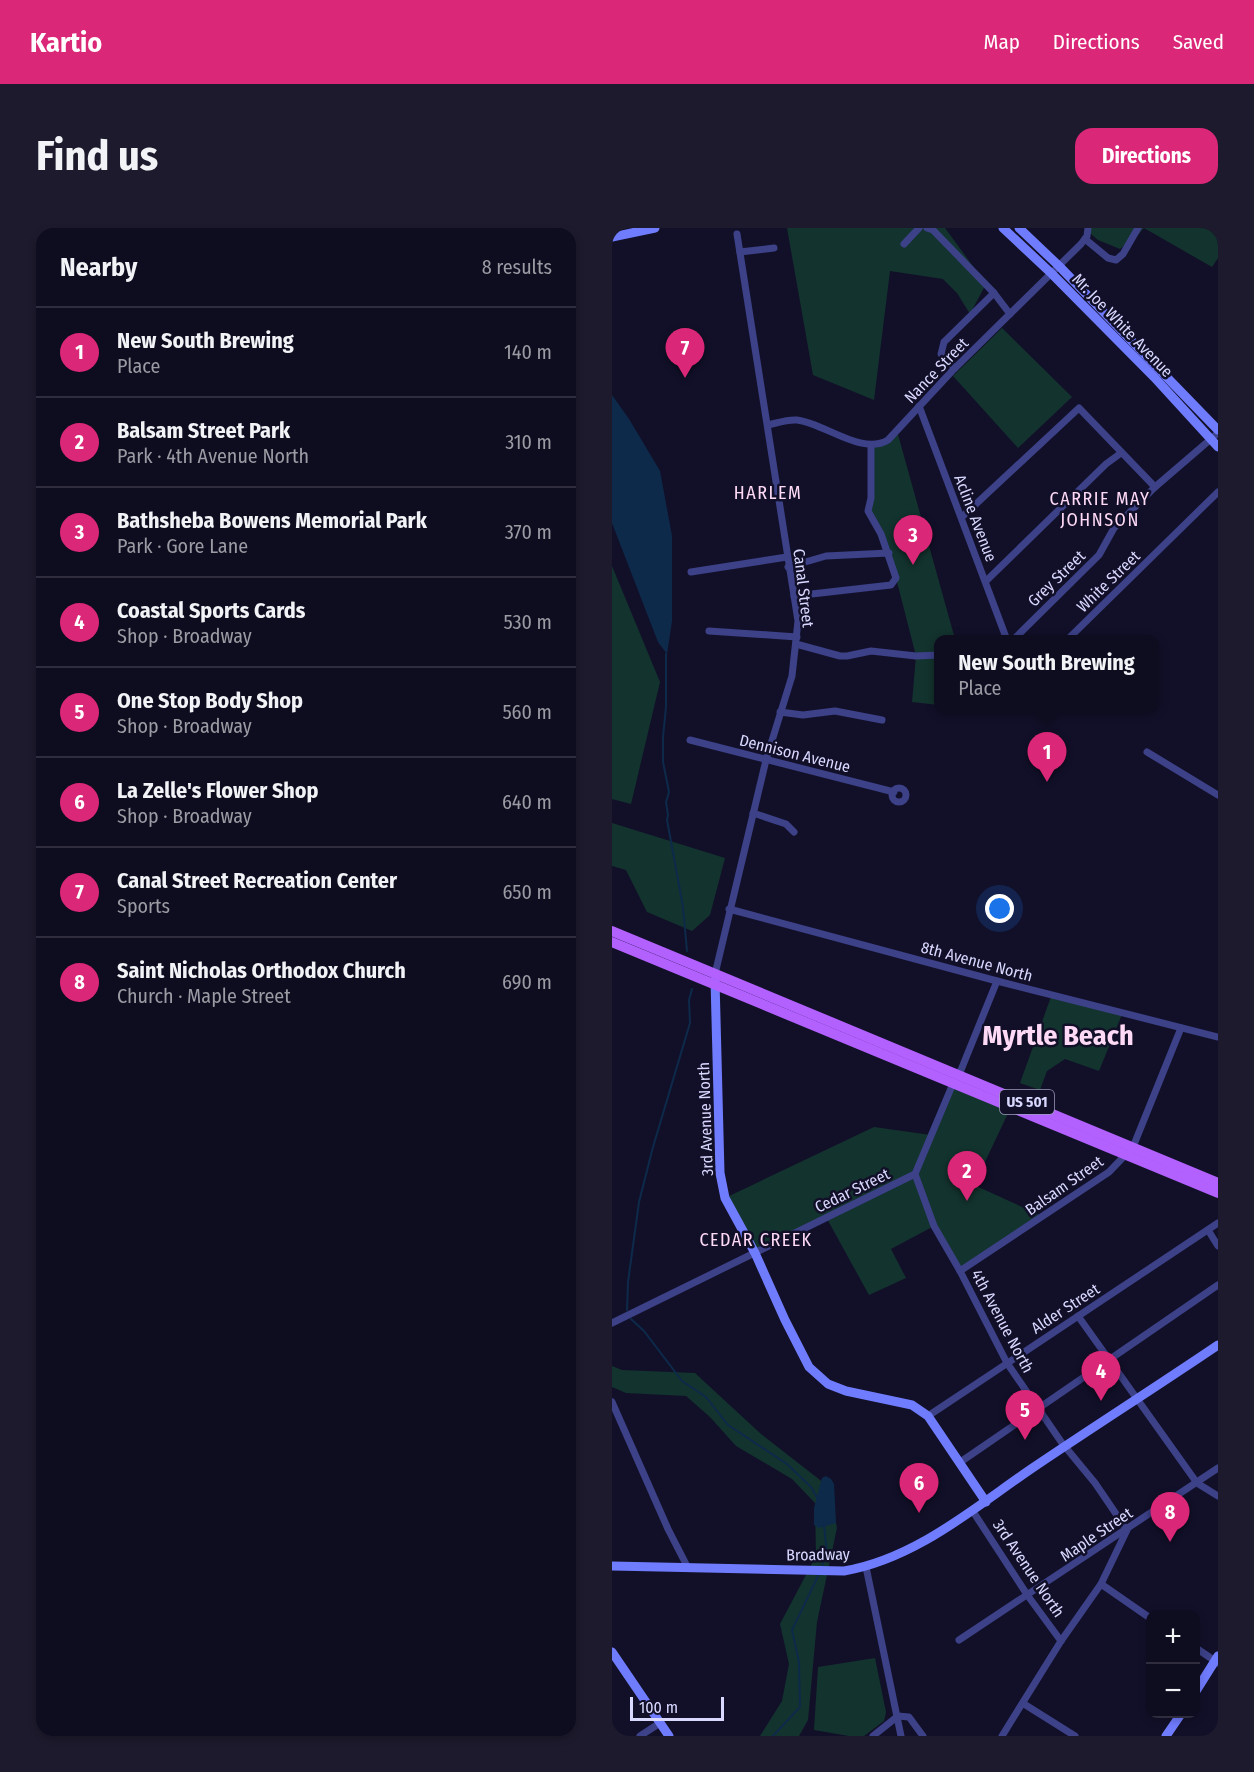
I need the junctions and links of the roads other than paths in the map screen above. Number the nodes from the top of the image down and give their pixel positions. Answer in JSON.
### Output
{"nodes":[{"id":1,"x":655,"y":228,"type":"edge"},
{"id":2,"x":919,"y":228,"type":"edge"},
{"id":3,"x":927,"y":228,"type":"edge"},
{"id":4,"x":1003,"y":228,"type":"edge"},
{"id":5,"x":1019,"y":228,"type":"edge"},
{"id":6,"x":1088,"y":228,"type":"edge"},
{"id":7,"x":1138,"y":228,"type":"edge"},
{"id":8,"x":737,"y":234,"type":"dead end"},
{"id":9,"x":612,"y":237,"type":"edge"},
{"id":10,"x":1085,"y":239,"type":"junction"},
{"id":11,"x":904,"y":244,"type":"dead end"},
{"id":12,"x":774,"y":248,"type":"dead end"},
{"id":13,"x":740,"y":252,"type":"junction"},
{"id":14,"x":1059,"y":266,"type":"junction"},
{"id":15,"x":1052,"y":274,"type":"junction"},
{"id":16,"x":994,"y":293,"type":"junction"},
{"id":17,"x":1010,"y":314,"type":"junction"},
{"id":18,"x":955,"y":368,"type":"junction"},
{"id":19,"x":919,"y":406,"type":"junction"},
{"id":20,"x":768,"y":424,"type":"junction"},
{"id":21,"x":1218,"y":432,"type":"edge"},
{"id":22,"x":1210,"y":439,"type":"junction"},
{"id":23,"x":871,"y":445,"type":"junction"},
{"id":24,"x":1218,"y":447,"type":"edge"},
{"id":25,"x":1121,"y":453,"type":"junction"},
{"id":26,"x":1155,"y":487,"type":"junction"},
{"id":27,"x":1218,"y":492,"type":"edge"},
{"id":28,"x":962,"y":517,"type":"junction"},
{"id":29,"x":889,"y":553,"type":"junction"},
{"id":30,"x":787,"y":557,"type":"junction"},
{"id":31,"x":788,"y":567,"type":"junction"},
{"id":32,"x":691,"y":572,"type":"dead end"},
{"id":33,"x":986,"y":580,"type":"junction"},
{"id":34,"x":795,"y":596,"type":"junction"},
{"id":35,"x":709,"y":631,"type":"dead end"},
{"id":36,"x":1006,"y":635,"type":"edge"},
{"id":37,"x":1017,"y":635,"type":"edge"},
{"id":38,"x":1072,"y":635,"type":"edge"},
{"id":39,"x":796,"y":640,"type":"junction"},
{"id":40,"x":934,"y":655,"type":"edge"},
{"id":41,"x":780,"y":712,"type":"junction"},
{"id":42,"x":882,"y":720,"type":"dead end"},
{"id":43,"x":690,"y":740,"type":"dead end"},
{"id":44,"x":1147,"y":753,"type":"dead end"},
{"id":45,"x":766,"y":760,"type":"junction"},
{"id":46,"x":894,"y":792,"type":"dead end"},
{"id":47,"x":1218,"y":795,"type":"edge"},
{"id":48,"x":753,"y":813,"type":"junction"},
{"id":49,"x":794,"y":831,"type":"dead end"},
{"id":50,"x":729,"y":909,"type":"junction"},
{"id":51,"x":612,"y":931,"type":"edge"},
{"id":52,"x":612,"y":942,"type":"edge"},
{"id":53,"x":716,"y":979,"type":"junction"},
{"id":54,"x":997,"y":981,"type":"junction"},
{"id":55,"x":1181,"y":1028,"type":"junction"},
{"id":56,"x":1218,"y":1037,"type":"edge"},
{"id":57,"x":955,"y":1079,"type":"junction"},
{"id":58,"x":1129,"y":1151,"type":"junction"},
{"id":59,"x":915,"y":1174,"type":"junction"},
{"id":60,"x":1218,"y":1183,"type":"edge"},
{"id":61,"x":1218,"y":1193,"type":"edge"},
{"id":62,"x":1218,"y":1223,"type":"edge"},
{"id":63,"x":1208,"y":1230,"type":"junction"},
{"id":64,"x":1218,"y":1246,"type":"edge"},
{"id":65,"x":755,"y":1253,"type":"junction"},
{"id":66,"x":960,"y":1271,"type":"junction"},
{"id":67,"x":1218,"y":1285,"type":"edge"},
{"id":68,"x":1078,"y":1316,"type":"junction"},
{"id":69,"x":612,"y":1323,"type":"edge"},
{"id":70,"x":1218,"y":1338,"type":"edge"},
{"id":71,"x":1218,"y":1345,"type":"edge"},
{"id":72,"x":1110,"y":1360,"type":"junction"},
{"id":73,"x":1007,"y":1363,"type":"junction"},
{"id":74,"x":1136,"y":1397,"type":"junction"},
{"id":75,"x":612,"y":1402,"type":"edge"},
{"id":76,"x":1038,"y":1408,"type":"junction"},
{"id":77,"x":928,"y":1416,"type":"junction"},
{"id":78,"x":1064,"y":1445,"type":"junction"},
{"id":79,"x":959,"y":1463,"type":"junction"},
{"id":80,"x":1218,"y":1468,"type":"edge"},
{"id":81,"x":1197,"y":1483,"type":"junction"},
{"id":82,"x":1218,"y":1496,"type":"edge"},
{"id":83,"x":986,"y":1502,"type":"junction"},
{"id":84,"x":972,"y":1510,"type":"junction"},
{"id":85,"x":1127,"y":1530,"type":"junction"},
{"id":86,"x":612,"y":1566,"type":"edge"},
{"id":87,"x":866,"y":1567,"type":"junction"},
{"id":88,"x":688,"y":1568,"type":"junction"},
{"id":89,"x":1101,"y":1584,"type":"junction"},
{"id":90,"x":1028,"y":1596,"type":"junction"},
{"id":91,"x":1146,"y":1615,"type":"edge"},
{"id":92,"x":959,"y":1640,"type":"dead end"},
{"id":93,"x":1061,"y":1641,"type":"junction"},
{"id":94,"x":1200,"y":1650,"type":"edge"},
{"id":95,"x":612,"y":1652,"type":"edge"},
{"id":96,"x":1217,"y":1660,"type":"edge"},
{"id":97,"x":1200,"y":1685,"type":"edge"},
{"id":98,"x":1024,"y":1704,"type":"junction"},
{"id":99,"x":898,"y":1716,"type":"junction"},
{"id":100,"x":1178,"y":1718,"type":"edge"},
{"id":101,"x":660,"y":1723,"type":"junction"},
{"id":102,"x":640,"y":1736,"type":"edge"},
{"id":103,"x":669,"y":1736,"type":"edge"},
{"id":104,"x":873,"y":1736,"type":"edge"},
{"id":105,"x":902,"y":1736,"type":"edge"},
{"id":106,"x":923,"y":1736,"type":"edge"},
{"id":107,"x":1002,"y":1736,"type":"edge"},
{"id":108,"x":1075,"y":1736,"type":"edge"},
{"id":109,"x":1166,"y":1736,"type":"edge"}],
"edges":[{"from":1,"to":9,"type":"main road"},
{"from":2,"to":11,"type":"street"},
{"from":3,"to":16,"type":"street"},
{"from":4,"to":15,"type":"main road","name":"Mr. Joe White Avenue"},
{"from":5,"to":14,"type":"main road","name":"Mr. Joe White Avenue"},
{"from":6,"to":10,"type":"street","name":"Nance Street"},
{"from":7,"to":10,"type":"street"},
{"from":8,"to":13,"type":"street","name":"Canal Street"},
{"from":10,"to":14,"type":"street","name":"Nance Street"},
{"from":12,"to":13,"type":"street"},
{"from":13,"to":20,"type":"street","name":"Canal Street"},
{"from":14,"to":15,"type":"street","name":"Nance Street"},
{"from":14,"to":21,"type":"main road","name":"Mr. Joe White Avenue"},
{"from":15,"to":17,"type":"street","name":"Nance Street"},
{"from":15,"to":22,"type":"main road","name":"Mr. Joe White Avenue"},
{"from":16,"to":17,"type":"street"},
{"from":16,"to":18,"type":"street"},
{"from":17,"to":18,"type":"street","name":"Nance Street"},
{"from":18,"to":19,"type":"street","name":"Nance Street"},
{"from":19,"to":23,"type":"street","name":"Nance Street"},
{"from":19,"to":28,"type":"street","name":"Acline Avenue"},
{"from":20,"to":23,"type":"street"},
{"from":20,"to":30,"type":"street","name":"Canal Street"},
{"from":21,"to":22,"type":"street","name":"Grey Street"},
{"from":22,"to":24,"type":"main road","name":"Mr. Joe White Avenue"},
{"from":22,"to":26,"type":"street","name":"Grey Street"},
{"from":23,"to":29,"type":"street"},
{"from":25,"to":26,"type":"street"},
{"from":25,"to":28,"type":"street"},
{"from":25,"to":33,"type":"street"},
{"from":26,"to":37,"type":"street","name":"Grey Street"},
{"from":27,"to":38,"type":"street","name":"White Street"},
{"from":28,"to":33,"type":"street","name":"Acline Avenue"},
{"from":29,"to":31,"type":"street"},
{"from":29,"to":34,"type":"street"},
{"from":30,"to":31,"type":"street","name":"Canal Street"},
{"from":30,"to":32,"type":"street"},
{"from":31,"to":34,"type":"street","name":"Canal Street"},
{"from":33,"to":36,"type":"street","name":"Acline Avenue"},
{"from":34,"to":39,"type":"street","name":"Canal Street"},
{"from":35,"to":39,"type":"street"},
{"from":39,"to":40,"type":"street"},
{"from":39,"to":41,"type":"street","name":"Canal Street"},
{"from":41,"to":42,"type":"street"},
{"from":41,"to":45,"type":"street","name":"Canal Street"},
{"from":43,"to":45,"type":"street","name":"Dennison Avenue"},
{"from":44,"to":47,"type":"street"},
{"from":45,"to":46,"type":"street","name":"Dennison Avenue"},
{"from":45,"to":48,"type":"street","name":"Canal Street"},
{"from":48,"to":49,"type":"street"},
{"from":48,"to":50,"type":"street","name":"Canal Street"},
{"from":50,"to":53,"type":"street","name":"Canal Street"},
{"from":50,"to":54,"type":"street","name":"8th Avenue North"},
{"from":51,"to":53,"type":"main road","number":"US 501"},
{"from":52,"to":53,"type":"main road","number":"US 501"},
{"from":53,"to":57,"type":"main road","number":"US 501"},
{"from":53,"to":65,"type":"main road","name":"3rd Avenue North"},
{"from":54,"to":55,"type":"street","name":"8th Avenue North"},
{"from":54,"to":57,"type":"street","name":"Cedar Street"},
{"from":55,"to":56,"type":"street","name":"8th Avenue North"},
{"from":55,"to":58,"type":"street","name":"Balsam Street"},
{"from":57,"to":58,"type":"main road","number":"US 501"},
{"from":57,"to":59,"type":"street","name":"Cedar Street"},
{"from":58,"to":60,"type":"main road","number":"US 501"},
{"from":58,"to":61,"type":"main road","number":"US 501"},
{"from":58,"to":66,"type":"street","name":"Balsam Street"},
{"from":59,"to":65,"type":"street","name":"Cedar Street"},
{"from":59,"to":66,"type":"street","name":"4th Avenue North"},
{"from":62,"to":63,"type":"street","name":"Alder Street"},
{"from":63,"to":64,"type":"street"},
{"from":63,"to":68,"type":"street","name":"Alder Street"},
{"from":65,"to":69,"type":"street","name":"Cedar Street"},
{"from":65,"to":77,"type":"main road","name":"3rd Avenue North"},
{"from":66,"to":73,"type":"street","name":"4th Avenue North"},
{"from":67,"to":72,"type":"street"},
{"from":68,"to":72,"type":"street"},
{"from":68,"to":73,"type":"street","name":"Alder Street"},
{"from":70,"to":74,"type":"main road","name":"Broadway"},
{"from":71,"to":74,"type":"main road","name":"Broadway"},
{"from":72,"to":74,"type":"street"},
{"from":72,"to":76,"type":"street"},
{"from":73,"to":76,"type":"street","name":"4th Avenue North"},
{"from":73,"to":77,"type":"street","name":"Alder Street"},
{"from":74,"to":78,"type":"main road","name":"Broadway"},
{"from":74,"to":81,"type":"street"},
{"from":75,"to":88,"type":"street"},
{"from":76,"to":78,"type":"street","name":"4th Avenue North"},
{"from":76,"to":79,"type":"street"},
{"from":77,"to":79,"type":"main road","name":"3rd Avenue North"},
{"from":78,"to":83,"type":"main road","name":"Broadway"},
{"from":78,"to":85,"type":"street","name":"4th Avenue North"},
{"from":79,"to":83,"type":"main road","name":"3rd Avenue North"},
{"from":80,"to":81,"type":"street","name":"Maple Street"},
{"from":81,"to":82,"type":"street"},
{"from":81,"to":85,"type":"street","name":"Maple Street"},
{"from":83,"to":84,"type":"main road","name":"Broadway"},
{"from":84,"to":87,"type":"main road","name":"Broadway"},
{"from":84,"to":90,"type":"street","name":"3rd Avenue North"},
{"from":85,"to":89,"type":"street"},
{"from":85,"to":90,"type":"street","name":"Maple Street"},
{"from":86,"to":88,"type":"main road","name":"Broadway"},
{"from":87,"to":88,"type":"main road","name":"Broadway"},
{"from":87,"to":99,"type":"street"},
{"from":89,"to":91,"type":"street"},
{"from":89,"to":93,"type":"street"},
{"from":90,"to":92,"type":"street","name":"Maple Street"},
{"from":90,"to":93,"type":"street","name":"3rd Avenue North"},
{"from":93,"to":98,"type":"street"},
{"from":94,"to":96,"type":"street"},
{"from":95,"to":101,"type":"main road"},
{"from":96,"to":97,"type":"main road"},
{"from":98,"to":107,"type":"street"},
{"from":98,"to":108,"type":"street"},
{"from":99,"to":104,"type":"street"},
{"from":99,"to":105,"type":"street"},
{"from":99,"to":106,"type":"street"},
{"from":100,"to":109,"type":"main road"},
{"from":101,"to":102,"type":"street"},
{"from":101,"to":103,"type":"main road"}]}
